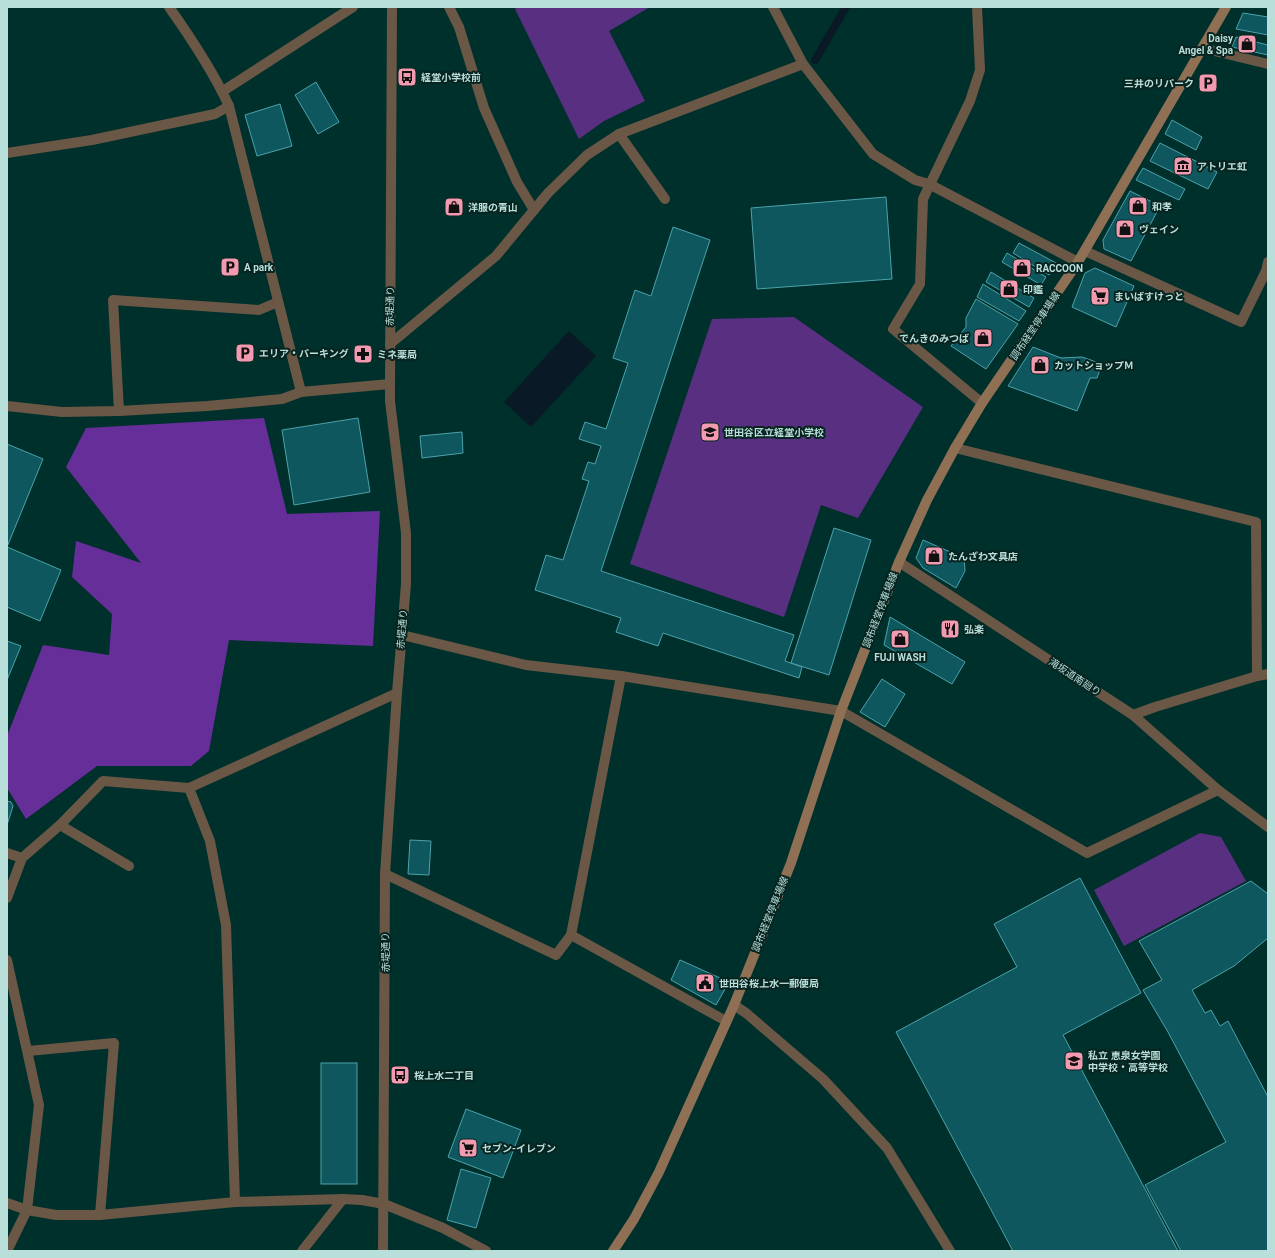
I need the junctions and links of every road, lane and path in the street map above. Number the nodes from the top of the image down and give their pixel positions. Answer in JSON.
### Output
{"nodes":[{"id":1,"x":169,"y":7,"type":"edge"},
{"id":2,"x":353,"y":7,"type":"edge"},
{"id":3,"x":392,"y":7,"type":"edge"},
{"id":4,"x":449,"y":7,"type":"edge"},
{"id":5,"x":773,"y":7,"type":"edge"},
{"id":6,"x":977,"y":7,"type":"edge"},
{"id":7,"x":1226,"y":7,"type":"edge"},
{"id":8,"x":1202,"y":48,"type":"junction"},
{"id":9,"x":803,"y":64,"type":"junction"},
{"id":10,"x":1268,"y":64,"type":"edge"},
{"id":11,"x":223,"y":92,"type":"junction"},
{"id":12,"x":229,"y":106,"type":"junction"},
{"id":13,"x":618,"y":134,"type":"junction"},
{"id":14,"x":7,"y":153,"type":"edge"},
{"id":15,"x":929,"y":184,"type":"junction"},
{"id":16,"x":665,"y":199,"type":"dead end"},
{"id":17,"x":534,"y":210,"type":"junction"},
{"id":18,"x":1085,"y":251,"type":"junction"},
{"id":19,"x":1078,"y":262,"type":"junction"},
{"id":20,"x":1268,"y":262,"type":"edge"},
{"id":21,"x":278,"y":302,"type":"junction"},
{"id":22,"x":390,"y":344,"type":"junction"},
{"id":23,"x":390,"y":384,"type":"junction"},
{"id":24,"x":300,"y":392,"type":"junction"},
{"id":25,"x":982,"y":404,"type":"junction"},
{"id":26,"x":7,"y":406,"type":"edge"},
{"id":27,"x":119,"y":411,"type":"junction"},
{"id":28,"x":955,"y":448,"type":"junction"},
{"id":29,"x":899,"y":562,"type":"junction"},
{"id":30,"x":402,"y":635,"type":"junction"},
{"id":31,"x":1268,"y":674,"type":"edge"},
{"id":32,"x":621,"y":676,"type":"junction"},
{"id":33,"x":1257,"y":676,"type":"junction"},
{"id":34,"x":396,"y":693,"type":"junction"},
{"id":35,"x":841,"y":711,"type":"junction"},
{"id":36,"x":1133,"y":715,"type":"junction"},
{"id":37,"x":189,"y":788,"type":"junction"},
{"id":38,"x":1218,"y":790,"type":"junction"},
{"id":39,"x":60,"y":825,"type":"junction"},
{"id":40,"x":1268,"y":827,"type":"edge"},
{"id":41,"x":7,"y":853,"type":"edge"},
{"id":42,"x":22,"y":858,"type":"junction"},
{"id":43,"x":129,"y":866,"type":"dead end"},
{"id":44,"x":385,"y":874,"type":"junction"},
{"id":45,"x":7,"y":898,"type":"edge"},
{"id":46,"x":571,"y":935,"type":"junction"},
{"id":47,"x":7,"y":960,"type":"edge"},
{"id":48,"x":734,"y":1005,"type":"junction"},
{"id":49,"x":726,"y":1021,"type":"junction"},
{"id":50,"x":28,"y":1051,"type":"junction"},
{"id":51,"x":343,"y":1199,"type":"junction"},
{"id":52,"x":234,"y":1202,"type":"junction"},
{"id":53,"x":7,"y":1203,"type":"edge"},
{"id":54,"x":384,"y":1204,"type":"junction"},
{"id":55,"x":27,"y":1210,"type":"junction"},
{"id":56,"x":100,"y":1215,"type":"junction"},
{"id":57,"x":7,"y":1251,"type":"edge"},
{"id":58,"x":302,"y":1251,"type":"edge"},
{"id":59,"x":383,"y":1251,"type":"edge"},
{"id":60,"x":486,"y":1251,"type":"edge"},
{"id":61,"x":613,"y":1251,"type":"edge"},
{"id":62,"x":950,"y":1251,"type":"edge"}],
"edges":[{"from":1,"to":11,"type":"street"},
{"from":2,"to":11,"type":"street"},
{"from":3,"to":22,"type":"street","name":"赤堤通り"},
{"from":4,"to":17,"type":"street"},
{"from":5,"to":9,"type":"street"},
{"from":6,"to":15,"type":"street"},
{"from":7,"to":8,"type":"main road","name":"調布経堂停車場線"},
{"from":8,"to":10,"type":"street"},
{"from":8,"to":18,"type":"main road","name":"調布経堂停車場線"},
{"from":9,"to":13,"type":"street"},
{"from":9,"to":15,"type":"street"},
{"from":11,"to":12,"type":"street"},
{"from":12,"to":14,"type":"street"},
{"from":12,"to":21,"type":"street"},
{"from":13,"to":16,"type":"street"},
{"from":13,"to":17,"type":"street"},
{"from":15,"to":19,"type":"street"},
{"from":15,"to":25,"type":"street"},
{"from":17,"to":22,"type":"street"},
{"from":18,"to":19,"type":"main road","name":"調布経堂停車場線"},
{"from":18,"to":20,"type":"street"},
{"from":19,"to":25,"type":"main road","name":"調布経堂停車場線"},
{"from":21,"to":24,"type":"street"},
{"from":21,"to":27,"type":"street"},
{"from":22,"to":23,"type":"street","name":"赤堤通り"},
{"from":23,"to":24,"type":"street"},
{"from":23,"to":30,"type":"street","name":"赤堤通り"},
{"from":24,"to":27,"type":"street"},
{"from":25,"to":28,"type":"main road","name":"調布経堂停車場線"},
{"from":26,"to":27,"type":"street"},
{"from":28,"to":29,"type":"main road","name":"調布経堂停車場線"},
{"from":28,"to":33,"type":"street"},
{"from":29,"to":35,"type":"main road","name":"調布経堂停車場線"},
{"from":29,"to":36,"type":"street","name":"滝坂道南廻り"},
{"from":30,"to":32,"type":"street"},
{"from":30,"to":34,"type":"street","name":"赤堤通り"},
{"from":31,"to":33,"type":"street"},
{"from":32,"to":35,"type":"street"},
{"from":32,"to":46,"type":"street"},
{"from":33,"to":36,"type":"street"},
{"from":34,"to":37,"type":"street"},
{"from":34,"to":44,"type":"street","name":"赤堤通り"},
{"from":35,"to":38,"type":"street"},
{"from":35,"to":48,"type":"main road","name":"調布経堂停車場線"},
{"from":36,"to":38,"type":"street","name":"滝坂道南廻り"},
{"from":37,"to":39,"type":"street"},
{"from":37,"to":52,"type":"street"},
{"from":38,"to":40,"type":"street","name":"滝坂道南廻り"},
{"from":39,"to":42,"type":"street"},
{"from":39,"to":43,"type":"street"},
{"from":41,"to":42,"type":"street"},
{"from":42,"to":45,"type":"street"},
{"from":44,"to":46,"type":"street"},
{"from":44,"to":54,"type":"street","name":"赤堤通り"},
{"from":46,"to":49,"type":"street"},
{"from":47,"to":50,"type":"street"},
{"from":48,"to":49,"type":"main road","name":"調布経堂停車場線"},
{"from":48,"to":62,"type":"street"},
{"from":49,"to":61,"type":"main road","name":"調布経堂停車場線"},
{"from":50,"to":55,"type":"street"},
{"from":50,"to":56,"type":"street"},
{"from":51,"to":52,"type":"street"},
{"from":51,"to":54,"type":"street"},
{"from":51,"to":58,"type":"street"},
{"from":52,"to":56,"type":"street"},
{"from":53,"to":55,"type":"street"},
{"from":54,"to":59,"type":"street","name":"赤堤通り"},
{"from":54,"to":60,"type":"street"},
{"from":55,"to":56,"type":"street"},
{"from":55,"to":57,"type":"street"}]}
